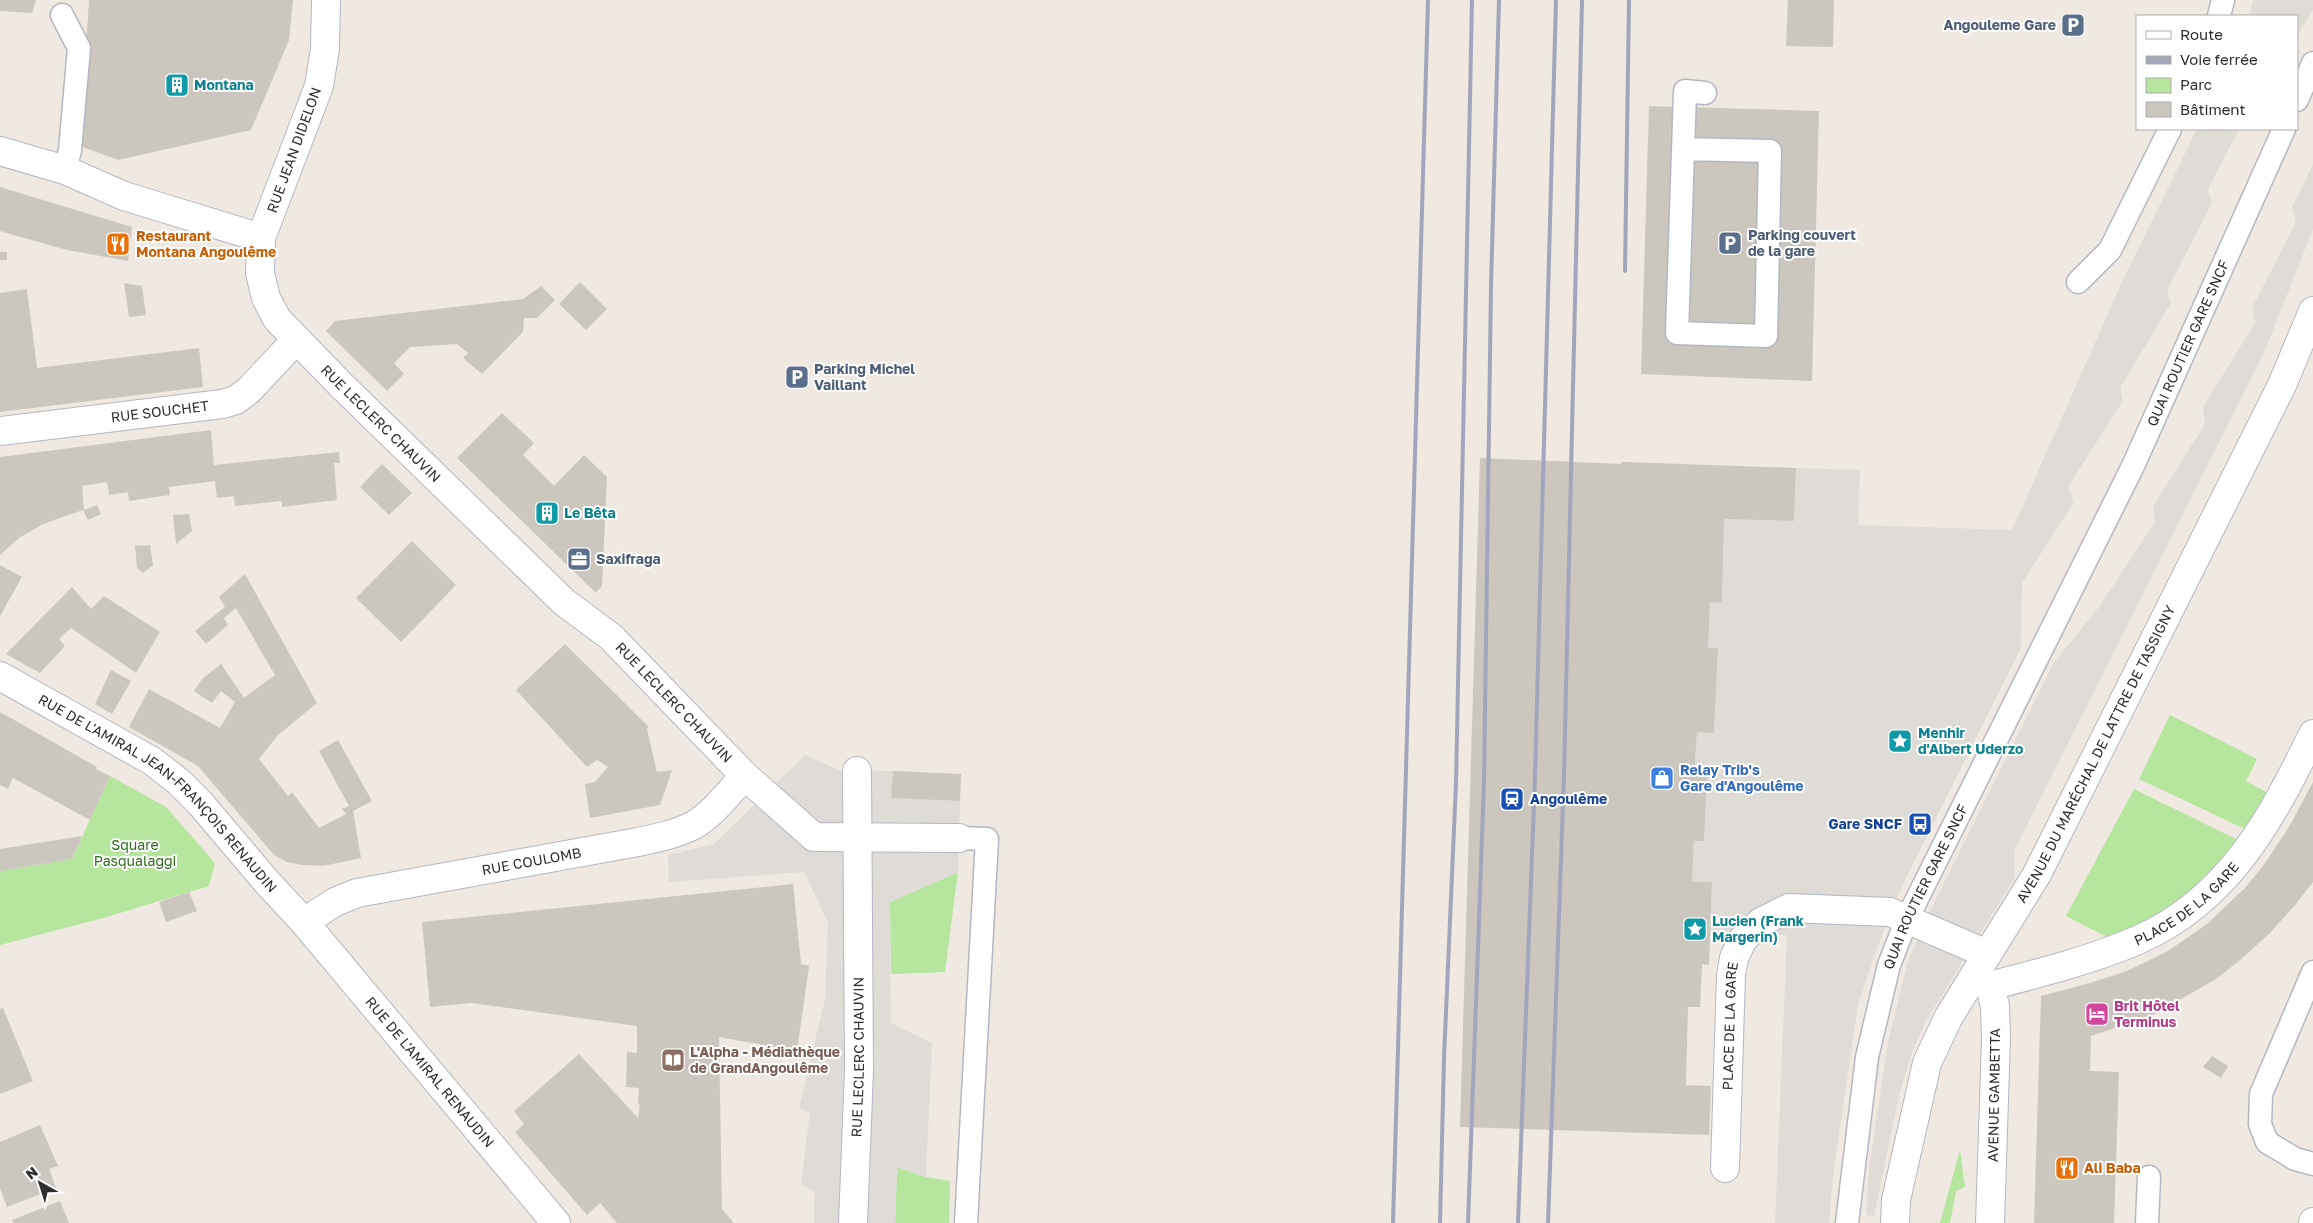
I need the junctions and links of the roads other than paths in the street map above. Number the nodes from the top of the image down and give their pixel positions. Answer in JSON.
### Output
{"nodes":[{"id":1,"x":326,"y":0,"type":"edge"},
{"id":2,"x":2223,"y":0,"type":"edge"},
{"id":3,"x":62,"y":15,"type":"dead end"},
{"id":4,"x":2219,"y":15,"type":"edge"},
{"id":5,"x":2313,"y":63,"type":"edge"},
{"id":6,"x":1705,"y":93,"type":"dead end"},
{"id":7,"x":2298,"y":98,"type":"edge"},
{"id":8,"x":2170,"y":130,"type":"edge"},
{"id":9,"x":2284,"y":130,"type":"edge"},
{"id":10,"x":1683,"y":149,"type":"junction"},
{"id":11,"x":0,"y":150,"type":"edge"},
{"id":12,"x":65,"y":170,"type":"junction"},
{"id":13,"x":261,"y":238,"type":"junction"},
{"id":14,"x":2078,"y":282,"type":"dead end"},
{"id":15,"x":2313,"y":311,"type":"edge"},
{"id":16,"x":296,"y":340,"type":"junction"},
{"id":17,"x":0,"y":431,"type":"edge"},
{"id":18,"x":0,"y":676,"type":"edge"},
{"id":19,"x":2313,"y":734,"type":"edge"},
{"id":20,"x":857,"y":770,"type":"dead end"},
{"id":21,"x":745,"y":776,"type":"junction"},
{"id":22,"x":858,"y":838,"type":"junction"},
{"id":23,"x":959,"y":838,"type":"joint"},
{"id":24,"x":1907,"y":919,"type":"junction"},
{"id":25,"x":304,"y":922,"type":"junction"},
{"id":26,"x":1984,"y":972,"type":"junction"},
{"id":27,"x":2313,"y":972,"type":"edge"},
{"id":28,"x":2313,"y":1164,"type":"edge"},
{"id":29,"x":1725,"y":1168,"type":"dead end"},
{"id":30,"x":2149,"y":1177,"type":"dead end"},
{"id":31,"x":1891,"y":1215,"type":"edge"},
{"id":32,"x":556,"y":1223,"type":"edge"},
{"id":33,"x":853,"y":1223,"type":"edge"},
{"id":34,"x":966,"y":1223,"type":"edge"},
{"id":35,"x":1847,"y":1223,"type":"edge"},
{"id":36,"x":1990,"y":1223,"type":"edge"},
{"id":37,"x":2147,"y":1223,"type":"edge"}],
"edges":[{"from":1,"to":13,"type":"street","name":"RUE JEAN DIDELON"},
{"from":2,"to":4,"type":"lane"},
{"from":3,"to":12,"type":"lane"},
{"from":5,"to":7,"type":"lane"},
{"from":6,"to":10,"type":"lane"},
{"from":8,"to":14,"type":"lane"},
{"from":9,"to":24,"type":"lane","name":"QUAI ROUTIER GARE SNCF"},
{"from":10,"to":10,"type":"lane"},
{"from":11,"to":12,"type":"street"},
{"from":12,"to":13,"type":"street"},
{"from":13,"to":16,"type":"street","name":"RUE LECLERC CHAUVIN"},
{"from":15,"to":26,"type":"street","name":"AVENUE DU MARÉCHAL DE LATTRE DE TASSIGNY"},
{"from":16,"to":17,"type":"street","name":"RUE SOUCHET"},
{"from":16,"to":21,"type":"street","name":"RUE LECLERC CHAUVIN"},
{"from":18,"to":25,"type":"street","name":"RUE DE L'AMIRAL JEAN-FRANÇOIS RENAUDIN"},
{"from":19,"to":26,"type":"street","name":"PLACE DE LA GARE"},
{"from":20,"to":22,"type":"street","name":"RUE LECLERC CHAUVIN"},
{"from":21,"to":22,"type":"street","name":"RUE LECLERC CHAUVIN"},
{"from":21,"to":25,"type":"street","name":"RUE COULOMB"},
{"from":22,"to":23,"type":"street"},
{"from":22,"to":33,"type":"street","name":"RUE LECLERC CHAUVIN"},
{"from":23,"to":34,"type":"lane"},
{"from":24,"to":26,"type":"street","name":"PLACE DE LA GARE"},
{"from":24,"to":29,"type":"street","name":"PLACE DE LA GARE"},
{"from":24,"to":35,"type":"lane","name":"QUAI ROUTIER GARE SNCF"},
{"from":25,"to":32,"type":"street","name":"RUE DE L'AMIRAL RENAUDIN"},
{"from":26,"to":31,"type":"street","name":"AVENUE DU MARÉCHAL DE LATTRE DE TASSIGNY"},
{"from":26,"to":36,"type":"street","name":"AVENUE GAMBETTA"},
{"from":27,"to":28,"type":"lane"},
{"from":30,"to":37,"type":"lane"}]}
